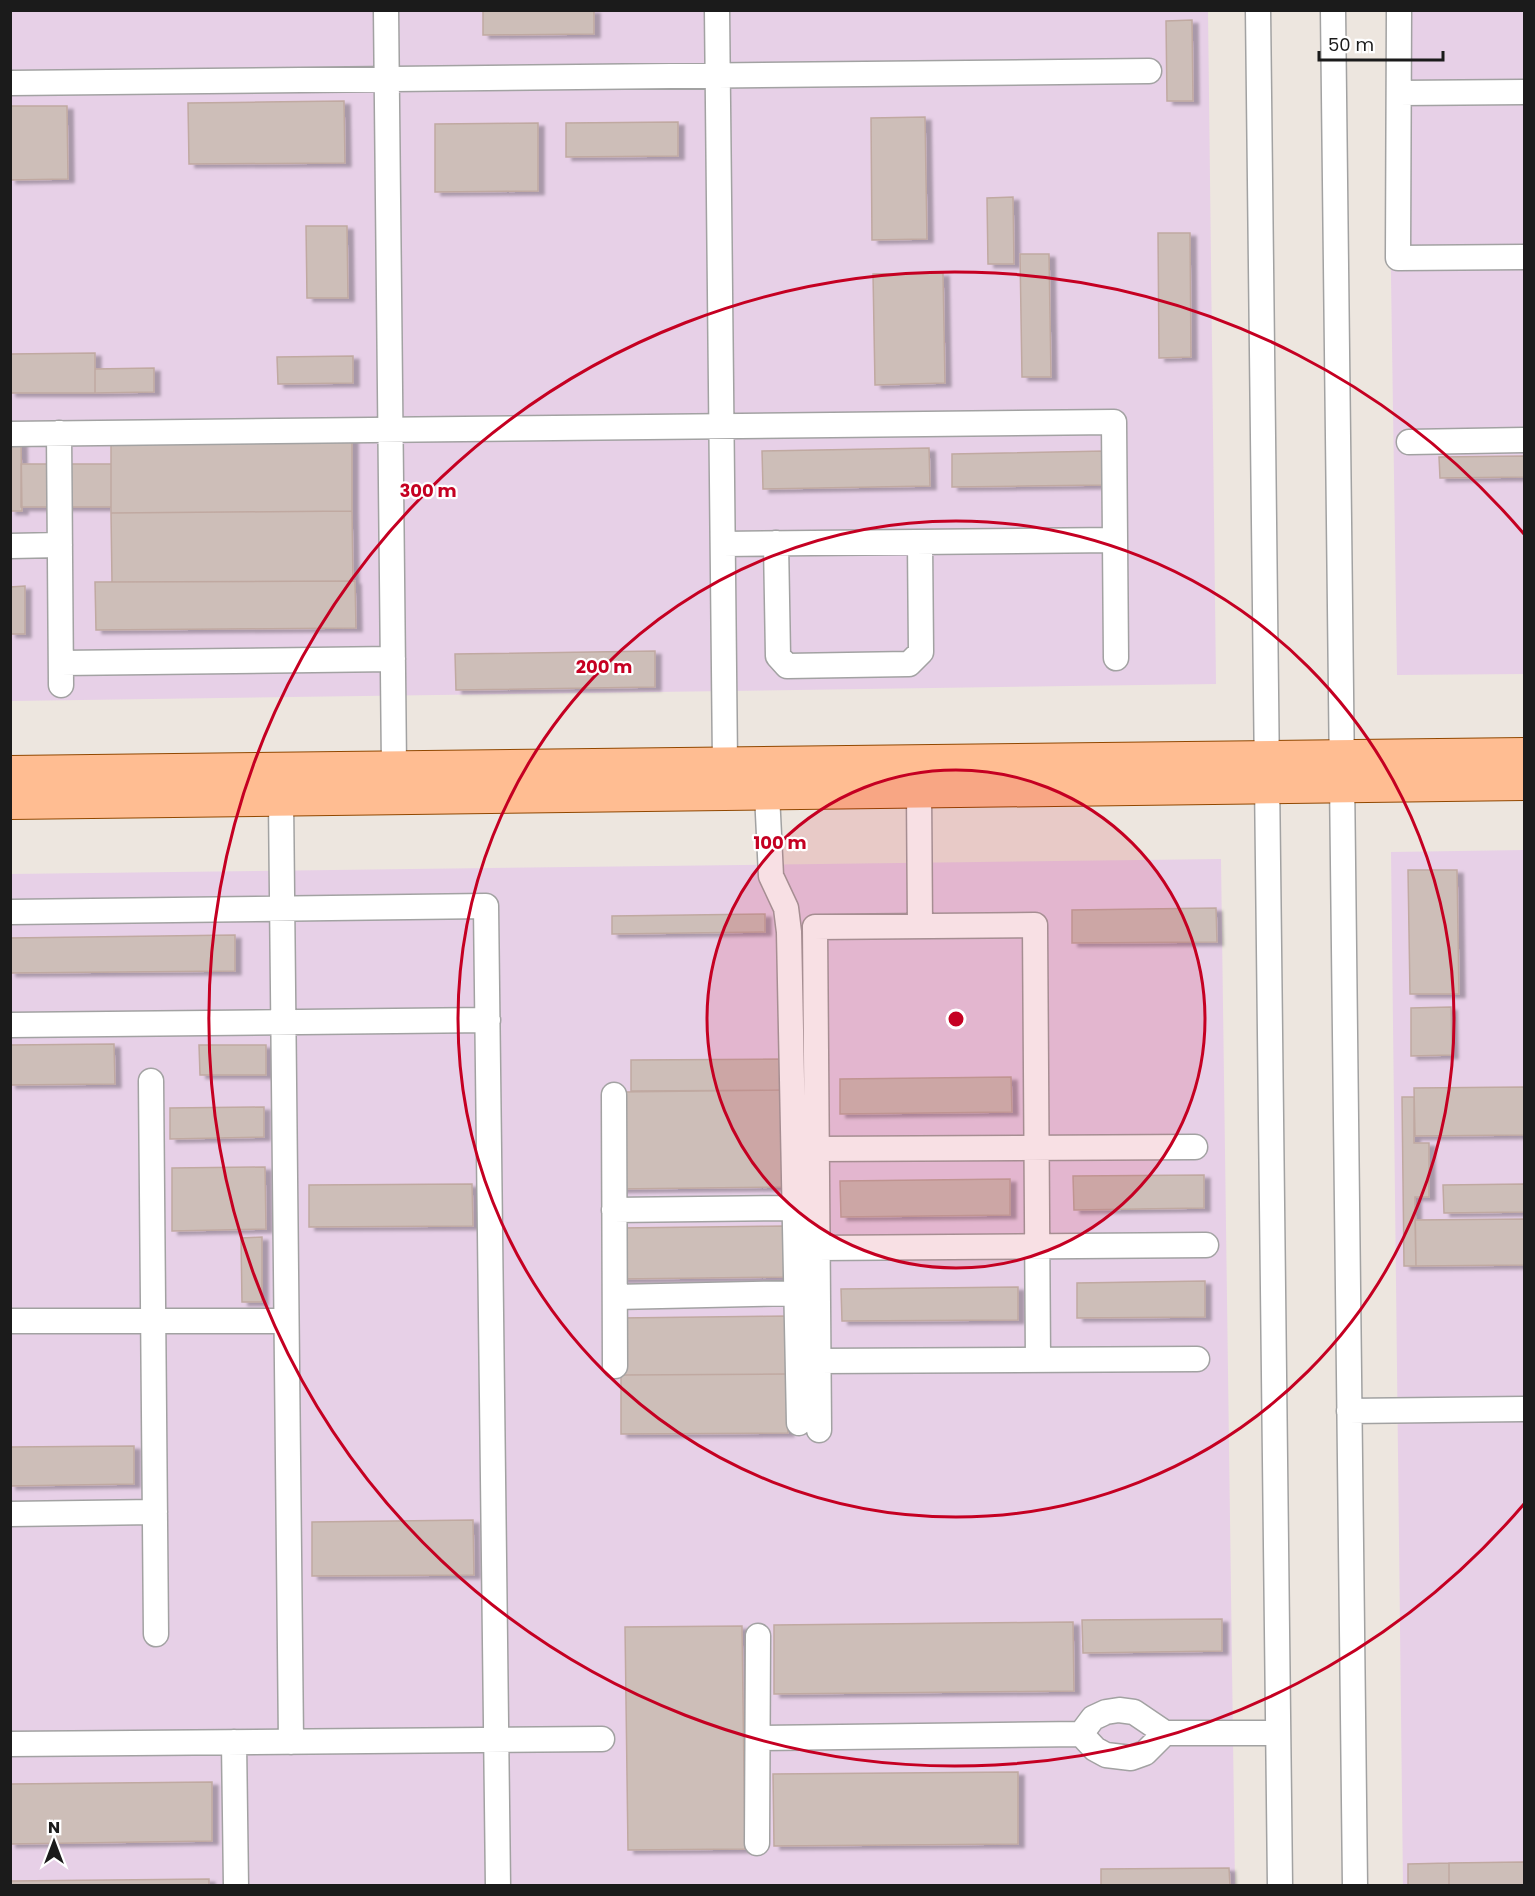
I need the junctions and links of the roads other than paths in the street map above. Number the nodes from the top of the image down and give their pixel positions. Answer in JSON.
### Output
{"nodes":[{"id":1,"x":386,"y":10,"type":"edge"},
{"id":2,"x":717,"y":10,"type":"edge"},
{"id":3,"x":1258,"y":10,"type":"edge"},
{"id":4,"x":1333,"y":10,"type":"edge"},
{"id":5,"x":1399,"y":10,"type":"edge"},
{"id":6,"x":1149,"y":71,"type":"dead end"},
{"id":7,"x":718,"y":76,"type":"junction"},
{"id":8,"x":387,"y":79,"type":"junction"},
{"id":9,"x":10,"y":83,"type":"edge"},
{"id":10,"x":1524,"y":92,"type":"edge"},
{"id":11,"x":1399,"y":93,"type":"junction"},
{"id":12,"x":1524,"y":258,"type":"edge"},
{"id":13,"x":722,"y":427,"type":"junction"},
{"id":14,"x":390,"y":430,"type":"junction"},
{"id":15,"x":59,"y":433,"type":"junction"},
{"id":16,"x":10,"y":434,"type":"edge"},
{"id":17,"x":1524,"y":440,"type":"edge"},
{"id":18,"x":1409,"y":442,"type":"dead end"},
{"id":19,"x":1115,"y":540,"type":"junction"},
{"id":20,"x":920,"y":542,"type":"junction"},
{"id":21,"x":776,"y":543,"type":"junction"},
{"id":22,"x":723,"y":544,"type":"junction"},
{"id":23,"x":60,"y":545,"type":"junction"},
{"id":24,"x":10,"y":546,"type":"edge"},
{"id":25,"x":1116,"y":658,"type":"dead end"},
{"id":26,"x":393,"y":659,"type":"junction"},
{"id":27,"x":1524,"y":754,"type":"edge"},
{"id":28,"x":1341,"y":756,"type":"junction"},
{"id":29,"x":1267,"y":757,"type":"junction"},
{"id":30,"x":725,"y":763,"type":"junction"},
{"id":31,"x":394,"y":767,"type":"junction"},
{"id":32,"x":10,"y":772,"type":"edge"},
{"id":33,"x":1524,"y":784,"type":"edge"},
{"id":34,"x":1342,"y":787,"type":"junction"},
{"id":35,"x":1267,"y":788,"type":"junction"},
{"id":36,"x":919,"y":792,"type":"junction"},
{"id":37,"x":767,"y":794,"type":"junction"},
{"id":38,"x":281,"y":800,"type":"junction"},
{"id":39,"x":10,"y":803,"type":"edge"},
{"id":40,"x":282,"y":909,"type":"junction"},
{"id":41,"x":10,"y":912,"type":"edge"},
{"id":42,"x":920,"y":926,"type":"junction"},
{"id":43,"x":488,"y":1020,"type":"junction"},
{"id":44,"x":283,"y":1022,"type":"junction"},
{"id":45,"x":10,"y":1025,"type":"edge"},
{"id":46,"x":151,"y":1081,"type":"dead end"},
{"id":47,"x":614,"y":1095,"type":"dead end"},
{"id":48,"x":1195,"y":1147,"type":"dead end"},
{"id":49,"x":1037,"y":1148,"type":"junction"},
{"id":50,"x":817,"y":1149,"type":"junction"},
{"id":51,"x":794,"y":1208,"type":"junction"},
{"id":52,"x":614,"y":1210,"type":"junction"},
{"id":53,"x":1206,"y":1245,"type":"dead end"},
{"id":54,"x":1037,"y":1246,"type":"junction"},
{"id":55,"x":818,"y":1248,"type":"junction"},
{"id":56,"x":796,"y":1293,"type":"junction"},
{"id":57,"x":615,"y":1297,"type":"junction"},
{"id":58,"x":10,"y":1321,"type":"edge"},
{"id":59,"x":153,"y":1321,"type":"junction"},
{"id":60,"x":286,"y":1321,"type":"junction"},
{"id":61,"x":1197,"y":1359,"type":"dead end"},
{"id":62,"x":1038,"y":1360,"type":"junction"},
{"id":63,"x":818,"y":1361,"type":"junction"},
{"id":64,"x":615,"y":1366,"type":"dead end"},
{"id":65,"x":1524,"y":1409,"type":"edge"},
{"id":66,"x":1349,"y":1411,"type":"junction"},
{"id":67,"x":155,"y":1512,"type":"junction"},
{"id":68,"x":10,"y":1514,"type":"edge"},
{"id":69,"x":156,"y":1634,"type":"dead end"},
{"id":70,"x":758,"y":1636,"type":"dead end"},
{"id":71,"x":1165,"y":1732,"type":"junction"},
{"id":72,"x":1278,"y":1732,"type":"junction"},
{"id":73,"x":1081,"y":1734,"type":"junction"},
{"id":74,"x":758,"y":1738,"type":"junction"},
{"id":75,"x":602,"y":1739,"type":"dead end"},
{"id":76,"x":496,"y":1740,"type":"junction"},
{"id":77,"x":234,"y":1742,"type":"junction"},
{"id":78,"x":291,"y":1742,"type":"junction"},
{"id":79,"x":10,"y":1744,"type":"edge"},
{"id":80,"x":757,"y":1843,"type":"dead end"},
{"id":81,"x":236,"y":1886,"type":"edge"},
{"id":82,"x":498,"y":1886,"type":"edge"},
{"id":83,"x":1280,"y":1886,"type":"edge"},
{"id":84,"x":1355,"y":1886,"type":"edge"}],
"edges":[{"from":1,"to":8,"type":"street"},
{"from":2,"to":7,"type":"street"},
{"from":3,"to":29,"type":"street"},
{"from":4,"to":28,"type":"street"},
{"from":5,"to":11,"type":"street"},
{"from":6,"to":7,"type":"street"},
{"from":7,"to":8,"type":"street"},
{"from":7,"to":13,"type":"street"},
{"from":8,"to":9,"type":"street"},
{"from":8,"to":14,"type":"street"},
{"from":10,"to":11,"type":"street"},
{"from":11,"to":12,"type":"street"},
{"from":13,"to":14,"type":"street"},
{"from":13,"to":19,"type":"street"},
{"from":13,"to":22,"type":"street"},
{"from":14,"to":15,"type":"street"},
{"from":14,"to":26,"type":"street"},
{"from":15,"to":16,"type":"street"},
{"from":15,"to":23,"type":"street"},
{"from":17,"to":18,"type":"street"},
{"from":19,"to":20,"type":"street"},
{"from":19,"to":25,"type":"street"},
{"from":20,"to":21,"type":"street"},
{"from":20,"to":21,"type":"street"},
{"from":21,"to":22,"type":"street"},
{"from":22,"to":30,"type":"street"},
{"from":23,"to":24,"type":"street"},
{"from":23,"to":26,"type":"street"},
{"from":26,"to":31,"type":"street"},
{"from":27,"to":28,"type":"main road"},
{"from":28,"to":29,"type":"main road"},
{"from":28,"to":34,"type":"street"},
{"from":29,"to":30,"type":"main road"},
{"from":29,"to":35,"type":"street"},
{"from":30,"to":31,"type":"main road"},
{"from":31,"to":32,"type":"main road"},
{"from":33,"to":34,"type":"main road"},
{"from":34,"to":35,"type":"main road"},
{"from":34,"to":66,"type":"street"},
{"from":35,"to":36,"type":"main road"},
{"from":35,"to":72,"type":"street"},
{"from":36,"to":37,"type":"main road"},
{"from":36,"to":42,"type":"street"},
{"from":37,"to":38,"type":"main road"},
{"from":37,"to":51,"type":"street"},
{"from":38,"to":39,"type":"main road"},
{"from":38,"to":40,"type":"street"},
{"from":40,"to":41,"type":"street"},
{"from":40,"to":43,"type":"street"},
{"from":40,"to":44,"type":"street"},
{"from":42,"to":49,"type":"street"},
{"from":42,"to":50,"type":"street"},
{"from":43,"to":44,"type":"street"},
{"from":43,"to":76,"type":"street"},
{"from":44,"to":45,"type":"street"},
{"from":44,"to":60,"type":"street"},
{"from":46,"to":59,"type":"street"},
{"from":47,"to":52,"type":"street"},
{"from":48,"to":49,"type":"street"},
{"from":49,"to":50,"type":"street"},
{"from":49,"to":54,"type":"street"},
{"from":50,"to":55,"type":"street"},
{"from":51,"to":52,"type":"street"},
{"from":51,"to":56,"type":"street"},
{"from":52,"to":57,"type":"street"},
{"from":53,"to":54,"type":"street"},
{"from":54,"to":55,"type":"street"},
{"from":54,"to":62,"type":"street"},
{"from":55,"to":63,"type":"street"},
{"from":56,"to":57,"type":"street"},
{"from":56,"to":63,"type":"street"},
{"from":57,"to":64,"type":"street"},
{"from":58,"to":59,"type":"street"},
{"from":59,"to":60,"type":"street"},
{"from":59,"to":67,"type":"street"},
{"from":60,"to":78,"type":"street"},
{"from":61,"to":62,"type":"street"},
{"from":62,"to":63,"type":"street"},
{"from":65,"to":66,"type":"street"},
{"from":66,"to":84,"type":"street"},
{"from":67,"to":68,"type":"street"},
{"from":67,"to":69,"type":"street"},
{"from":70,"to":74,"type":"street"},
{"from":71,"to":72,"type":"street"},
{"from":71,"to":73,"type":"street"},
{"from":71,"to":73,"type":"street"},
{"from":72,"to":83,"type":"street"},
{"from":73,"to":74,"type":"street"},
{"from":74,"to":80,"type":"street"},
{"from":75,"to":76,"type":"street"},
{"from":76,"to":78,"type":"street"},
{"from":76,"to":82,"type":"street"},
{"from":77,"to":78,"type":"street"},
{"from":77,"to":79,"type":"street"},
{"from":77,"to":81,"type":"street"}]}
